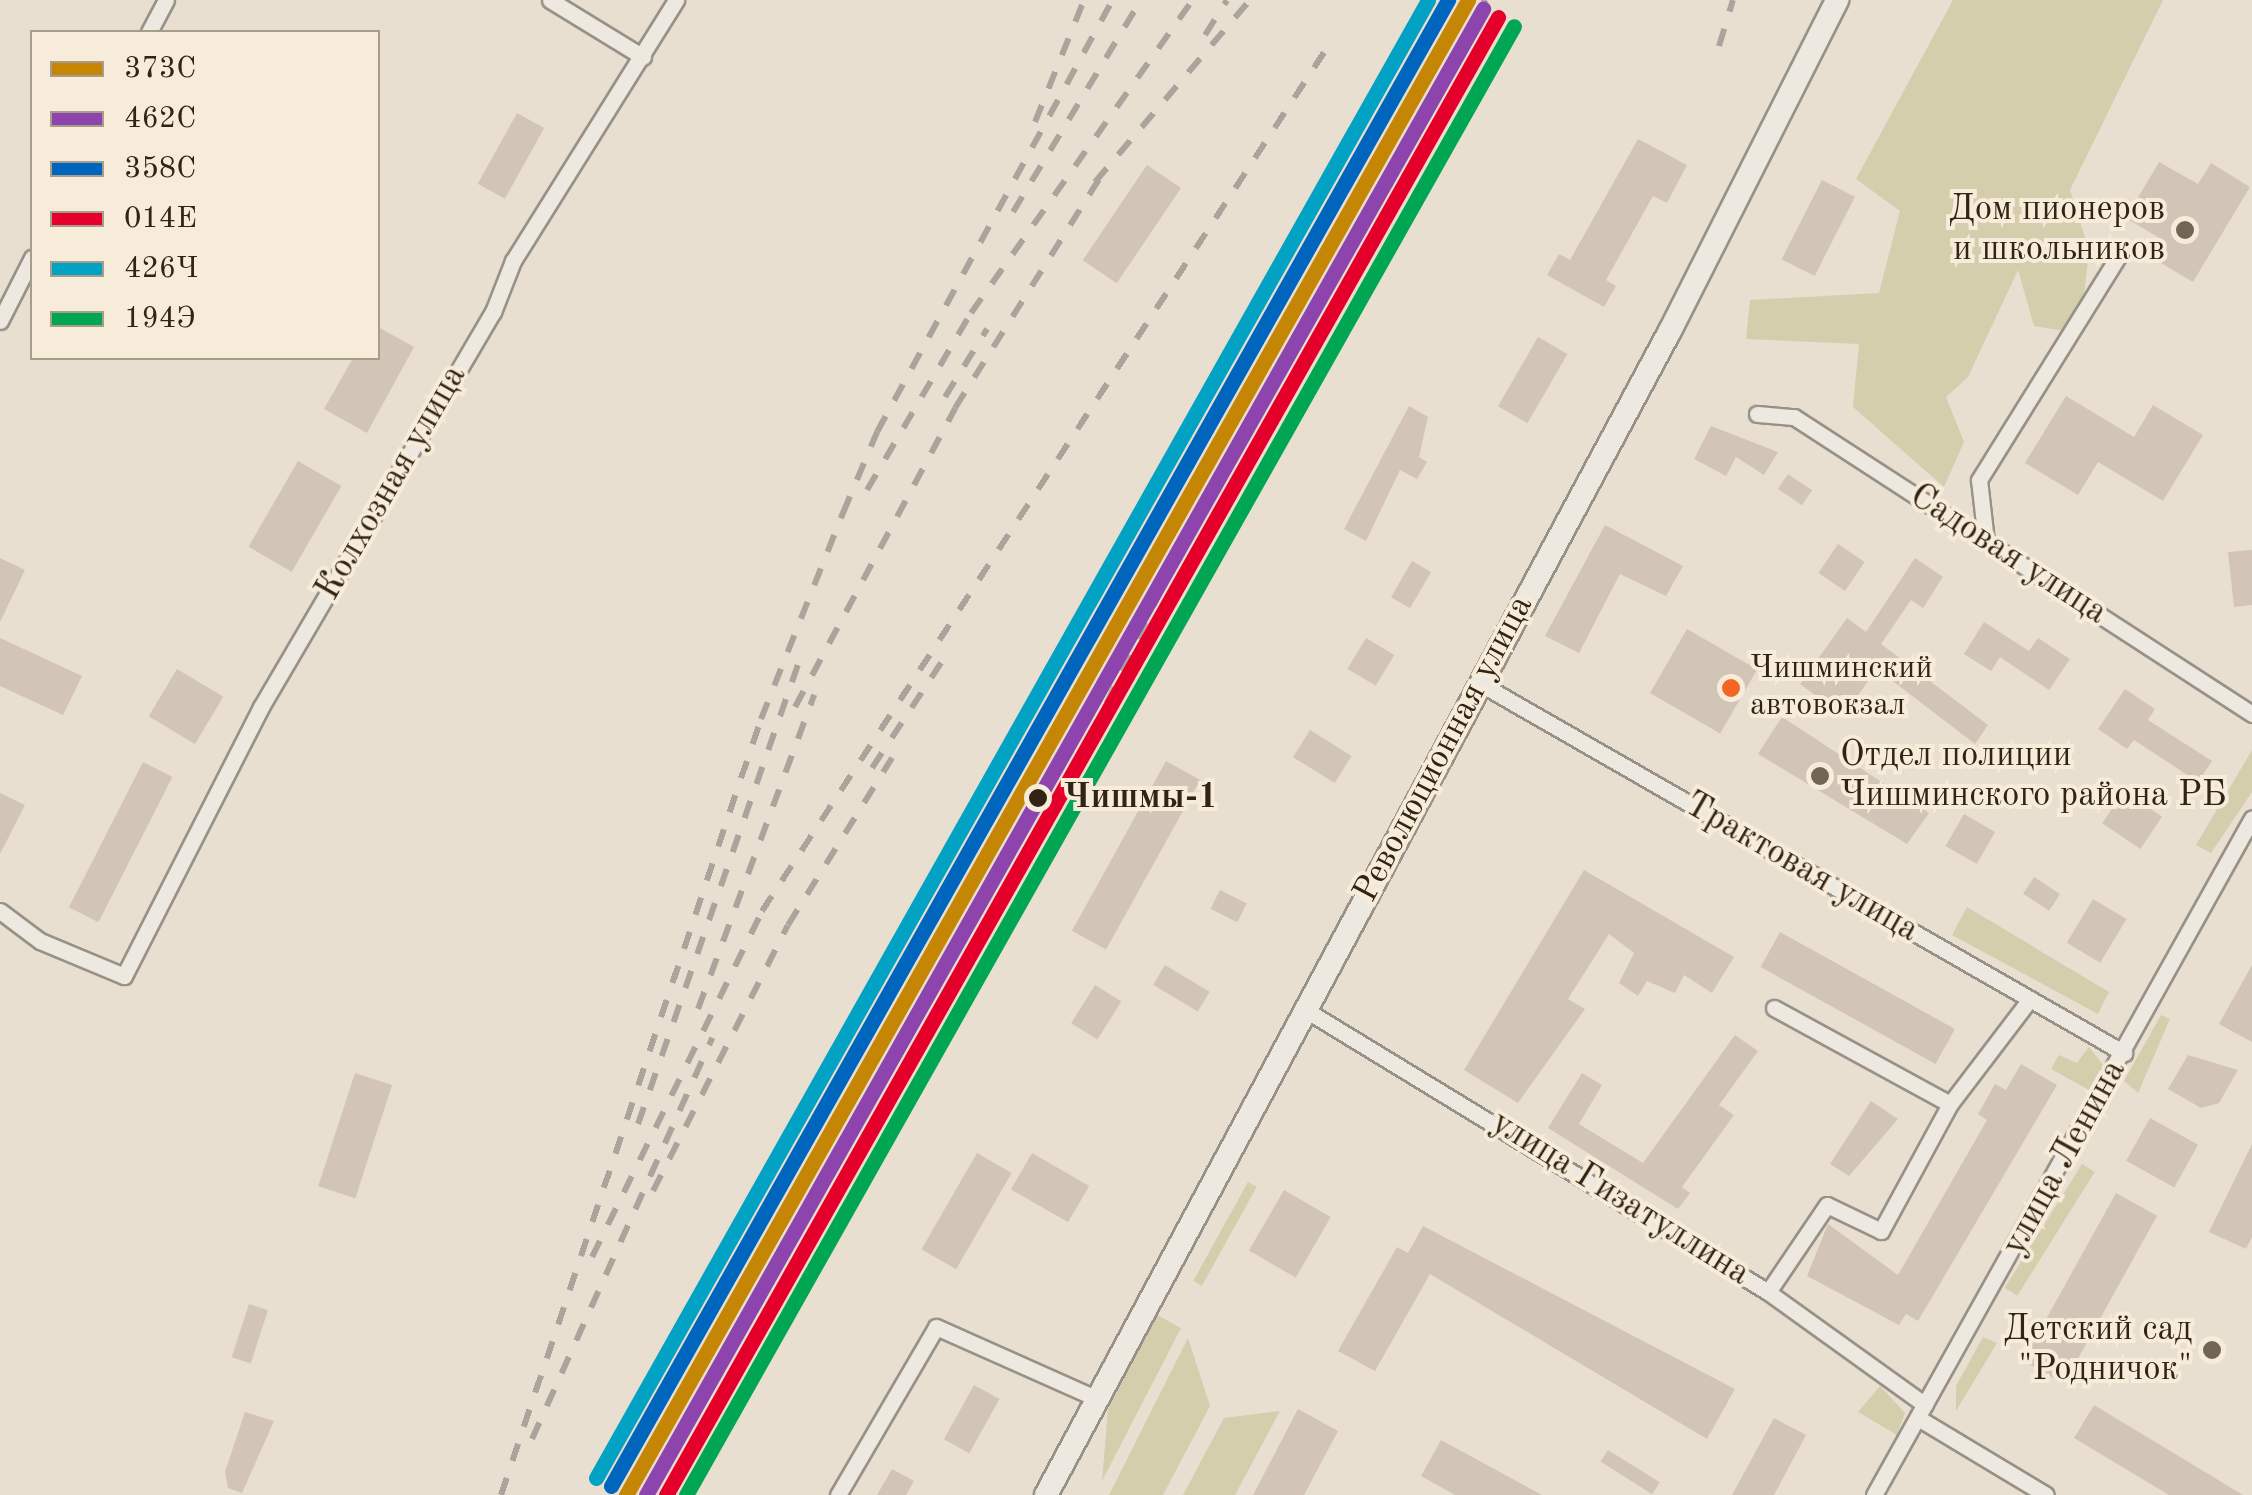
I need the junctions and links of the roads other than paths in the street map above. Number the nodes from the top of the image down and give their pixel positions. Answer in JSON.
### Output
{"nodes":[{"id":1,"x":166,"y":0,"type":"edge"},
{"id":2,"x":550,"y":0,"type":"edge"},
{"id":3,"x":676,"y":0,"type":"edge"},
{"id":4,"x":1836,"y":0,"type":"edge"},
{"id":5,"x":150,"y":30,"type":"edge"},
{"id":6,"x":643,"y":57,"type":"junction"},
{"id":7,"x":2119,"y":256,"type":"dead end"},
{"id":8,"x":30,"y":262,"type":"edge"},
{"id":9,"x":0,"y":321,"type":"edge"},
{"id":10,"x":1757,"y":414,"type":"dead end"},
{"id":11,"x":1986,"y":541,"type":"junction"},
{"id":12,"x":1479,"y":683,"type":"junction"},
{"id":13,"x":2252,"y":714,"type":"edge"},
{"id":14,"x":2252,"y":818,"type":"edge"},
{"id":15,"x":0,"y":912,"type":"edge"},
{"id":16,"x":2030,"y":999,"type":"junction"},
{"id":17,"x":1774,"y":1008,"type":"dead end"},
{"id":18,"x":1304,"y":1009,"type":"junction"},
{"id":19,"x":2124,"y":1053,"type":"junction"},
{"id":20,"x":1950,"y":1104,"type":"junction"},
{"id":21,"x":1768,"y":1292,"type":"junction"},
{"id":22,"x":1093,"y":1397,"type":"junction"},
{"id":23,"x":1922,"y":1412,"type":"junction"},
{"id":24,"x":838,"y":1495,"type":"edge"},
{"id":25,"x":1046,"y":1495,"type":"edge"},
{"id":26,"x":1874,"y":1495,"type":"edge"},
{"id":27,"x":2046,"y":1495,"type":"edge"}],
"edges":[{"from":1,"to":5,"type":"street"},
{"from":2,"to":6,"type":"street"},
{"from":3,"to":6,"type":"street","name":"Колхозная улица"},
{"from":4,"to":12,"type":"main road","name":"Революционная улица"},
{"from":6,"to":15,"type":"street","name":"Колхозная улица"},
{"from":7,"to":11,"type":"street"},
{"from":8,"to":9,"type":"street"},
{"from":10,"to":11,"type":"street","name":"Садовая улица"},
{"from":11,"to":13,"type":"street","name":"Садовая улица"},
{"from":12,"to":16,"type":"street","name":"Трактовая улица"},
{"from":12,"to":18,"type":"main road","name":"Революционная улица"},
{"from":14,"to":19,"type":"street","name":"улица Ленина"},
{"from":16,"to":19,"type":"street","name":"Трактовая улица"},
{"from":16,"to":20,"type":"street"},
{"from":17,"to":20,"type":"street"},
{"from":18,"to":21,"type":"street","name":"улица Гизатуллина"},
{"from":18,"to":22,"type":"main road","name":"Революционная улица"},
{"from":19,"to":23,"type":"street","name":"улица Ленина"},
{"from":20,"to":21,"type":"street"},
{"from":21,"to":23,"type":"street","name":"улица Гизатуллина"},
{"from":22,"to":24,"type":"street"},
{"from":22,"to":25,"type":"main road","name":"Революционная улица"},
{"from":23,"to":26,"type":"street","name":"улица Ленина"},
{"from":23,"to":27,"type":"street","name":"улица Гизатуллина"}]}
